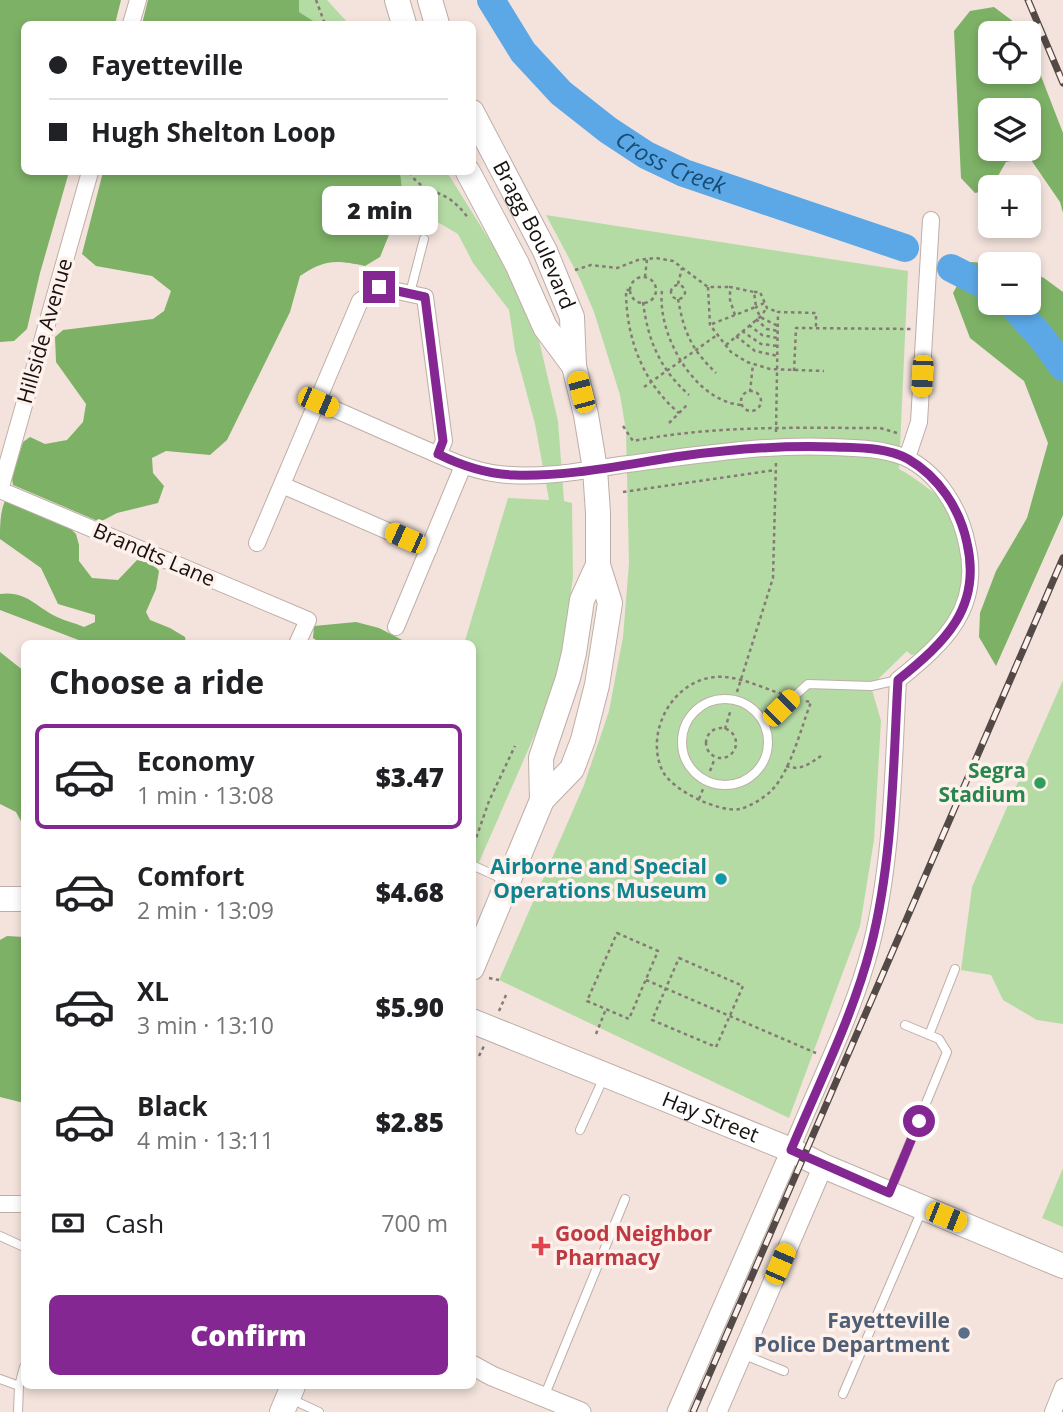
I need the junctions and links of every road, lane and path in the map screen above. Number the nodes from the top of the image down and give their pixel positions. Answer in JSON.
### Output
{"nodes":[{"id":1,"x":138,"y":0,"type":"edge"},
{"id":2,"x":316,"y":0,"type":"edge"},
{"id":3,"x":397,"y":0,"type":"edge"},
{"id":4,"x":430,"y":0,"type":"edge"},
{"id":5,"x":132,"y":21,"type":"edge"},
{"id":6,"x":324,"y":21,"type":"edge"},
{"id":7,"x":403,"y":21,"type":"edge"},
{"id":8,"x":436,"y":21,"type":"edge"},
{"id":9,"x":476,"y":120,"type":"edge"},
{"id":10,"x":89,"y":175,"type":"edge"},
{"id":11,"x":412,"y":175,"type":"edge"},
{"id":12,"x":470,"y":175,"type":"edge"},
{"id":13,"x":931,"y":220,"type":"dead end"},
{"id":14,"x":475,"y":228,"type":"dead end"},
{"id":15,"x":424,"y":239,"type":"dead end"},
{"id":16,"x":648,"y":258,"type":"junction"},
{"id":17,"x":682,"y":268,"type":"junction"},
{"id":18,"x":572,"y":271,"type":"dead end"},
{"id":19,"x":645,"y":277,"type":"junction"},
{"id":20,"x":678,"y":284,"type":"junction"},
{"id":21,"x":708,"y":287,"type":"junction"},
{"id":22,"x":730,"y":287,"type":"junction"},
{"id":23,"x":630,"y":290,"type":"junction"},
{"id":24,"x":656,"y":290,"type":"junction"},
{"id":25,"x":662,"y":291,"type":"junction"},
{"id":26,"x":671,"y":292,"type":"junction"},
{"id":27,"x":754,"y":292,"type":"junction"},
{"id":28,"x":410,"y":293,"type":"junction"},
{"id":29,"x":678,"y":299,"type":"junction"},
{"id":30,"x":643,"y":302,"type":"junction"},
{"id":31,"x":764,"y":303,"type":"junction"},
{"id":32,"x":756,"y":307,"type":"junction"},
{"id":33,"x":767,"y":308,"type":"junction"},
{"id":34,"x":778,"y":313,"type":"junction"},
{"id":35,"x":735,"y":315,"type":"junction"},
{"id":36,"x":760,"y":317,"type":"junction"},
{"id":37,"x":756,"y":320,"type":"junction"},
{"id":38,"x":710,"y":325,"type":"junction"},
{"id":39,"x":749,"y":325,"type":"junction"},
{"id":40,"x":778,"y":326,"type":"junction"},
{"id":41,"x":816,"y":329,"type":"junction"},
{"id":42,"x":925,"y":329,"type":"junction"},
{"id":43,"x":742,"y":331,"type":"junction"},
{"id":44,"x":778,"y":331,"type":"junction"},
{"id":45,"x":718,"y":335,"type":"junction"},
{"id":46,"x":736,"y":336,"type":"junction"},
{"id":47,"x":778,"y":338,"type":"junction"},
{"id":48,"x":726,"y":345,"type":"junction"},
{"id":49,"x":778,"y":346,"type":"junction"},
{"id":50,"x":696,"y":351,"type":"junction"},
{"id":51,"x":778,"y":356,"type":"junction"},
{"id":52,"x":681,"y":362,"type":"junction"},
{"id":53,"x":753,"y":364,"type":"junction"},
{"id":54,"x":574,"y":366,"type":"junction"},
{"id":55,"x":778,"y":370,"type":"junction"},
{"id":56,"x":794,"y":371,"type":"junction"},
{"id":57,"x":824,"y":371,"type":"dead end"},
{"id":58,"x":666,"y":372,"type":"junction"},
{"id":59,"x":716,"y":373,"type":"dead end"},
{"id":60,"x":651,"y":382,"type":"junction"},
{"id":61,"x":644,"y":387,"type":"dead end"},
{"id":62,"x":750,"y":391,"type":"junction"},
{"id":63,"x":689,"y":395,"type":"dead end"},
{"id":64,"x":318,"y":402,"type":"junction"},
{"id":65,"x":688,"y":404,"type":"dead end"},
{"id":66,"x":742,"y":405,"type":"junction"},
{"id":67,"x":679,"y":413,"type":"junction"},
{"id":68,"x":669,"y":423,"type":"dead end"},
{"id":69,"x":623,"y":426,"type":"dead end"},
{"id":70,"x":776,"y":428,"type":"junction"},
{"id":71,"x":914,"y":441,"type":"junction"},
{"id":72,"x":776,"y":446,"type":"junction"},
{"id":73,"x":438,"y":454,"type":"junction"},
{"id":74,"x":907,"y":458,"type":"junction"},
{"id":75,"x":463,"y":466,"type":"junction"},
{"id":76,"x":595,"y":469,"type":"junction"},
{"id":77,"x":775,"y":470,"type":"junction"},
{"id":78,"x":282,"y":485,"type":"junction"},
{"id":79,"x":0,"y":490,"type":"edge"},
{"id":80,"x":623,"y":492,"type":"dead end"},
{"id":81,"x":257,"y":543,"type":"dead end"},
{"id":82,"x":429,"y":549,"type":"junction"},
{"id":83,"x":598,"y":565,"type":"junction"},
{"id":84,"x":396,"y":627,"type":"dead end"},
{"id":85,"x":299,"y":640,"type":"edge"},
{"id":86,"x":741,"y":680,"type":"junction"},
{"id":87,"x":898,"y":680,"type":"junction"},
{"id":88,"x":737,"y":692,"type":"dead end"},
{"id":89,"x":782,"y":694,"type":"dead end"},
{"id":90,"x":803,"y":700,"type":"dead end"},
{"id":91,"x":731,"y":709,"type":"dead end"},
{"id":92,"x":762,"y":720,"type":"junction"},
{"id":93,"x":725,"y":729,"type":"junction"},
{"id":94,"x":515,"y":746,"type":"dead end"},
{"id":95,"x":821,"y":755,"type":"dead end"},
{"id":96,"x":716,"y":757,"type":"junction"},
{"id":97,"x":786,"y":766,"type":"junction"},
{"id":98,"x":710,"y":771,"type":"dead end"},
{"id":99,"x":703,"y":789,"type":"dead end"},
{"id":100,"x":699,"y":799,"type":"junction"},
{"id":101,"x":542,"y":800,"type":"junction"},
{"id":102,"x":476,"y":838,"type":"edge"},
{"id":103,"x":476,"y":867,"type":"edge"},
{"id":104,"x":508,"y":881,"type":"junction"},
{"id":105,"x":0,"y":899,"type":"edge"},
{"id":106,"x":21,"y":899,"type":"edge"},
{"id":107,"x":476,"y":958,"type":"edge"},
{"id":108,"x":955,"y":969,"type":"dead end"},
{"id":109,"x":646,"y":980,"type":"junction"},
{"id":110,"x":665,"y":988,"type":"junction"},
{"id":111,"x":606,"y":1009,"type":"junction"},
{"id":112,"x":730,"y":1016,"type":"junction"},
{"id":113,"x":476,"y":1023,"type":"edge"},
{"id":114,"x":905,"y":1025,"type":"dead end"},
{"id":115,"x":596,"y":1034,"type":"dead end"},
{"id":116,"x":929,"y":1035,"type":"junction"},
{"id":117,"x":817,"y":1054,"type":"dead end"},
{"id":118,"x":605,"y":1075,"type":"junction"},
{"id":119,"x":580,"y":1130,"type":"dead end"},
{"id":120,"x":791,"y":1150,"type":"junction"},
{"id":121,"x":823,"y":1166,"type":"junction"},
{"id":122,"x":889,"y":1193,"type":"junction"},
{"id":123,"x":625,"y":1199,"type":"dead end"},
{"id":124,"x":21,"y":1204,"type":"edge"},
{"id":125,"x":1,"y":1207,"type":"edge"},
{"id":126,"x":923,"y":1207,"type":"junction"},
{"id":127,"x":0,"y":1236,"type":"edge"},
{"id":128,"x":21,"y":1246,"type":"edge"},
{"id":129,"x":1063,"y":1266,"type":"edge"},
{"id":130,"x":742,"y":1354,"type":"junction"},
{"id":131,"x":476,"y":1367,"type":"edge"},
{"id":132,"x":784,"y":1371,"type":"dead end"},
{"id":133,"x":21,"y":1378,"type":"edge"},
{"id":134,"x":0,"y":1379,"type":"edge"},
{"id":135,"x":19,"y":1386,"type":"junction"},
{"id":136,"x":1063,"y":1387,"type":"edge"},
{"id":137,"x":843,"y":1394,"type":"dead end"},
{"id":138,"x":544,"y":1397,"type":"junction"},
{"id":139,"x":288,"y":1399,"type":"edge"},
{"id":140,"x":18,"y":1412,"type":"edge"},
{"id":141,"x":320,"y":1412,"type":"edge"},
{"id":142,"x":581,"y":1412,"type":"edge"},
{"id":143,"x":677,"y":1412,"type":"edge"},
{"id":144,"x":717,"y":1412,"type":"edge"},
{"id":145,"x":1053,"y":1412,"type":"edge"}],
"edges":[{"from":1,"to":5,"type":"street"},
{"from":2,"to":6,"type":"path"},
{"from":3,"to":7,"type":"main road"},
{"from":4,"to":8,"type":"main road"},
{"from":9,"to":54,"type":"main road","name":"Bragg Boulevard"},
{"from":10,"to":79,"type":"street","name":"Hillside Avenue"},
{"from":11,"to":14,"type":"path"},
{"from":12,"to":54,"type":"main road","name":"Bragg Boulevard"},
{"from":13,"to":42,"type":"street"},
{"from":15,"to":28,"type":"lane"},
{"from":16,"to":17,"type":"path"},
{"from":16,"to":18,"type":"path"},
{"from":16,"to":19,"type":"path"},
{"from":17,"to":20,"type":"path"},
{"from":17,"to":21,"type":"path"},
{"from":19,"to":23,"type":"path"},
{"from":19,"to":24,"type":"path"},
{"from":20,"to":26,"type":"path"},
{"from":20,"to":29,"type":"path"},
{"from":21,"to":22,"type":"path"},
{"from":21,"to":38,"type":"path"},
{"from":22,"to":27,"type":"path"},
{"from":22,"to":35,"type":"path"},
{"from":23,"to":30,"type":"path"},
{"from":23,"to":60,"type":"path"},
{"from":24,"to":25,"type":"path"},
{"from":24,"to":30,"type":"path"},
{"from":25,"to":26,"type":"path"},
{"from":25,"to":52,"type":"path"},
{"from":26,"to":29,"type":"path"},
{"from":27,"to":31,"type":"path"},
{"from":27,"to":32,"type":"path"},
{"from":28,"to":64,"type":"street"},
{"from":28,"to":73,"type":"street"},
{"from":29,"to":50,"type":"path"},
{"from":30,"to":58,"type":"path"},
{"from":31,"to":32,"type":"path"},
{"from":31,"to":33,"type":"path"},
{"from":32,"to":35,"type":"path"},
{"from":32,"to":36,"type":"path"},
{"from":33,"to":34,"type":"path"},
{"from":33,"to":36,"type":"path"},
{"from":34,"to":40,"type":"path"},
{"from":34,"to":41,"type":"path"},
{"from":35,"to":38,"type":"path"},
{"from":36,"to":37,"type":"path"},
{"from":36,"to":40,"type":"path"},
{"from":37,"to":39,"type":"path"},
{"from":37,"to":44,"type":"path"},
{"from":38,"to":45,"type":"path"},
{"from":39,"to":43,"type":"path"},
{"from":39,"to":47,"type":"path"},
{"from":40,"to":44,"type":"path"},
{"from":41,"to":42,"type":"path"},
{"from":41,"to":56,"type":"path"},
{"from":42,"to":71,"type":"street"},
{"from":43,"to":46,"type":"path"},
{"from":43,"to":49,"type":"path"},
{"from":44,"to":47,"type":"path"},
{"from":45,"to":48,"type":"path"},
{"from":45,"to":50,"type":"path"},
{"from":46,"to":48,"type":"path"},
{"from":46,"to":51,"type":"path"},
{"from":47,"to":49,"type":"path"},
{"from":48,"to":53,"type":"path"},
{"from":49,"to":51,"type":"path"},
{"from":50,"to":52,"type":"path"},
{"from":50,"to":59,"type":"path"},
{"from":51,"to":55,"type":"path"},
{"from":52,"to":58,"type":"path"},
{"from":52,"to":66,"type":"path"},
{"from":53,"to":55,"type":"path"},
{"from":53,"to":62,"type":"path"},
{"from":54,"to":76,"type":"main road","name":"Bragg Boulevard"},
{"from":55,"to":56,"type":"path"},
{"from":55,"to":70,"type":"path"},
{"from":56,"to":57,"type":"path"},
{"from":58,"to":60,"type":"path"},
{"from":58,"to":63,"type":"path"},
{"from":60,"to":61,"type":"path"},
{"from":60,"to":67,"type":"path"},
{"from":62,"to":66,"type":"path"},
{"from":62,"to":66,"type":"path"},
{"from":64,"to":73,"type":"street"},
{"from":64,"to":78,"type":"street"},
{"from":65,"to":67,"type":"path"},
{"from":67,"to":68,"type":"path"},
{"from":69,"to":70,"type":"path"},
{"from":70,"to":71,"type":"path"},
{"from":70,"to":72,"type":"path"},
{"from":71,"to":74,"type":"street"},
{"from":72,"to":74,"type":"street"},
{"from":72,"to":76,"type":"street"},
{"from":72,"to":77,"type":"path"},
{"from":73,"to":75,"type":"street"},
{"from":74,"to":87,"type":"street"},
{"from":75,"to":76,"type":"street"},
{"from":75,"to":82,"type":"street"},
{"from":76,"to":83,"type":"main road","name":"Bragg Boulevard"},
{"from":77,"to":80,"type":"path"},
{"from":77,"to":86,"type":"path"},
{"from":78,"to":81,"type":"street"},
{"from":78,"to":82,"type":"street"},
{"from":79,"to":85,"type":"street","name":"Brandts Lane"},
{"from":82,"to":84,"type":"street"},
{"from":83,"to":101,"type":"main road","name":"Bragg Boulevard"},
{"from":83,"to":101,"type":"main road","name":"Bragg Boulevard"},
{"from":86,"to":88,"type":"path"},
{"from":86,"to":89,"type":"path"},
{"from":86,"to":100,"type":"path"},
{"from":87,"to":92,"type":"lane"},
{"from":87,"to":120,"type":"street"},
{"from":90,"to":97,"type":"path"},
{"from":91,"to":93,"type":"path"},
{"from":92,"to":92,"type":"lane"},
{"from":93,"to":96,"type":"path"},
{"from":93,"to":96,"type":"path"},
{"from":94,"to":102,"type":"path"},
{"from":95,"to":97,"type":"path"},
{"from":96,"to":98,"type":"path"},
{"from":97,"to":100,"type":"path"},
{"from":99,"to":100,"type":"path"},
{"from":101,"to":104,"type":"main road","name":"Bragg Boulevard"},
{"from":103,"to":104,"type":"lane"},
{"from":104,"to":107,"type":"main road","name":"Bragg Boulevard"},
{"from":105,"to":106,"type":"main road"},
{"from":108,"to":116,"type":"lane"},
{"from":109,"to":110,"type":"path"},
{"from":109,"to":111,"type":"path"},
{"from":109,"to":111,"type":"path"},
{"from":110,"to":112,"type":"path"},
{"from":110,"to":112,"type":"path"},
{"from":110,"to":112,"type":"path"},
{"from":111,"to":115,"type":"path"},
{"from":112,"to":117,"type":"path"},
{"from":113,"to":118,"type":"main road","name":"Hay Street"},
{"from":114,"to":116,"type":"lane"},
{"from":116,"to":122,"type":"lane"},
{"from":118,"to":119,"type":"lane"},
{"from":118,"to":120,"type":"main road","name":"Hay Street"},
{"from":120,"to":121,"type":"main road","name":"Hay Street"},
{"from":120,"to":143,"type":"street"},
{"from":121,"to":122,"type":"main road","name":"Hay Street"},
{"from":121,"to":130,"type":"street"},
{"from":122,"to":126,"type":"main road","name":"Hay Street"},
{"from":123,"to":138,"type":"lane"},
{"from":124,"to":125,"type":"street"},
{"from":126,"to":129,"type":"main road","name":"Hay Street"},
{"from":126,"to":137,"type":"lane"},
{"from":127,"to":128,"type":"lane"},
{"from":130,"to":132,"type":"lane"},
{"from":130,"to":144,"type":"street"},
{"from":131,"to":138,"type":"street"},
{"from":133,"to":135,"type":"lane"},
{"from":134,"to":135,"type":"lane"},
{"from":135,"to":140,"type":"lane"},
{"from":136,"to":145,"type":"street"},
{"from":138,"to":142,"type":"street"},
{"from":139,"to":141,"type":"lane"}]}
